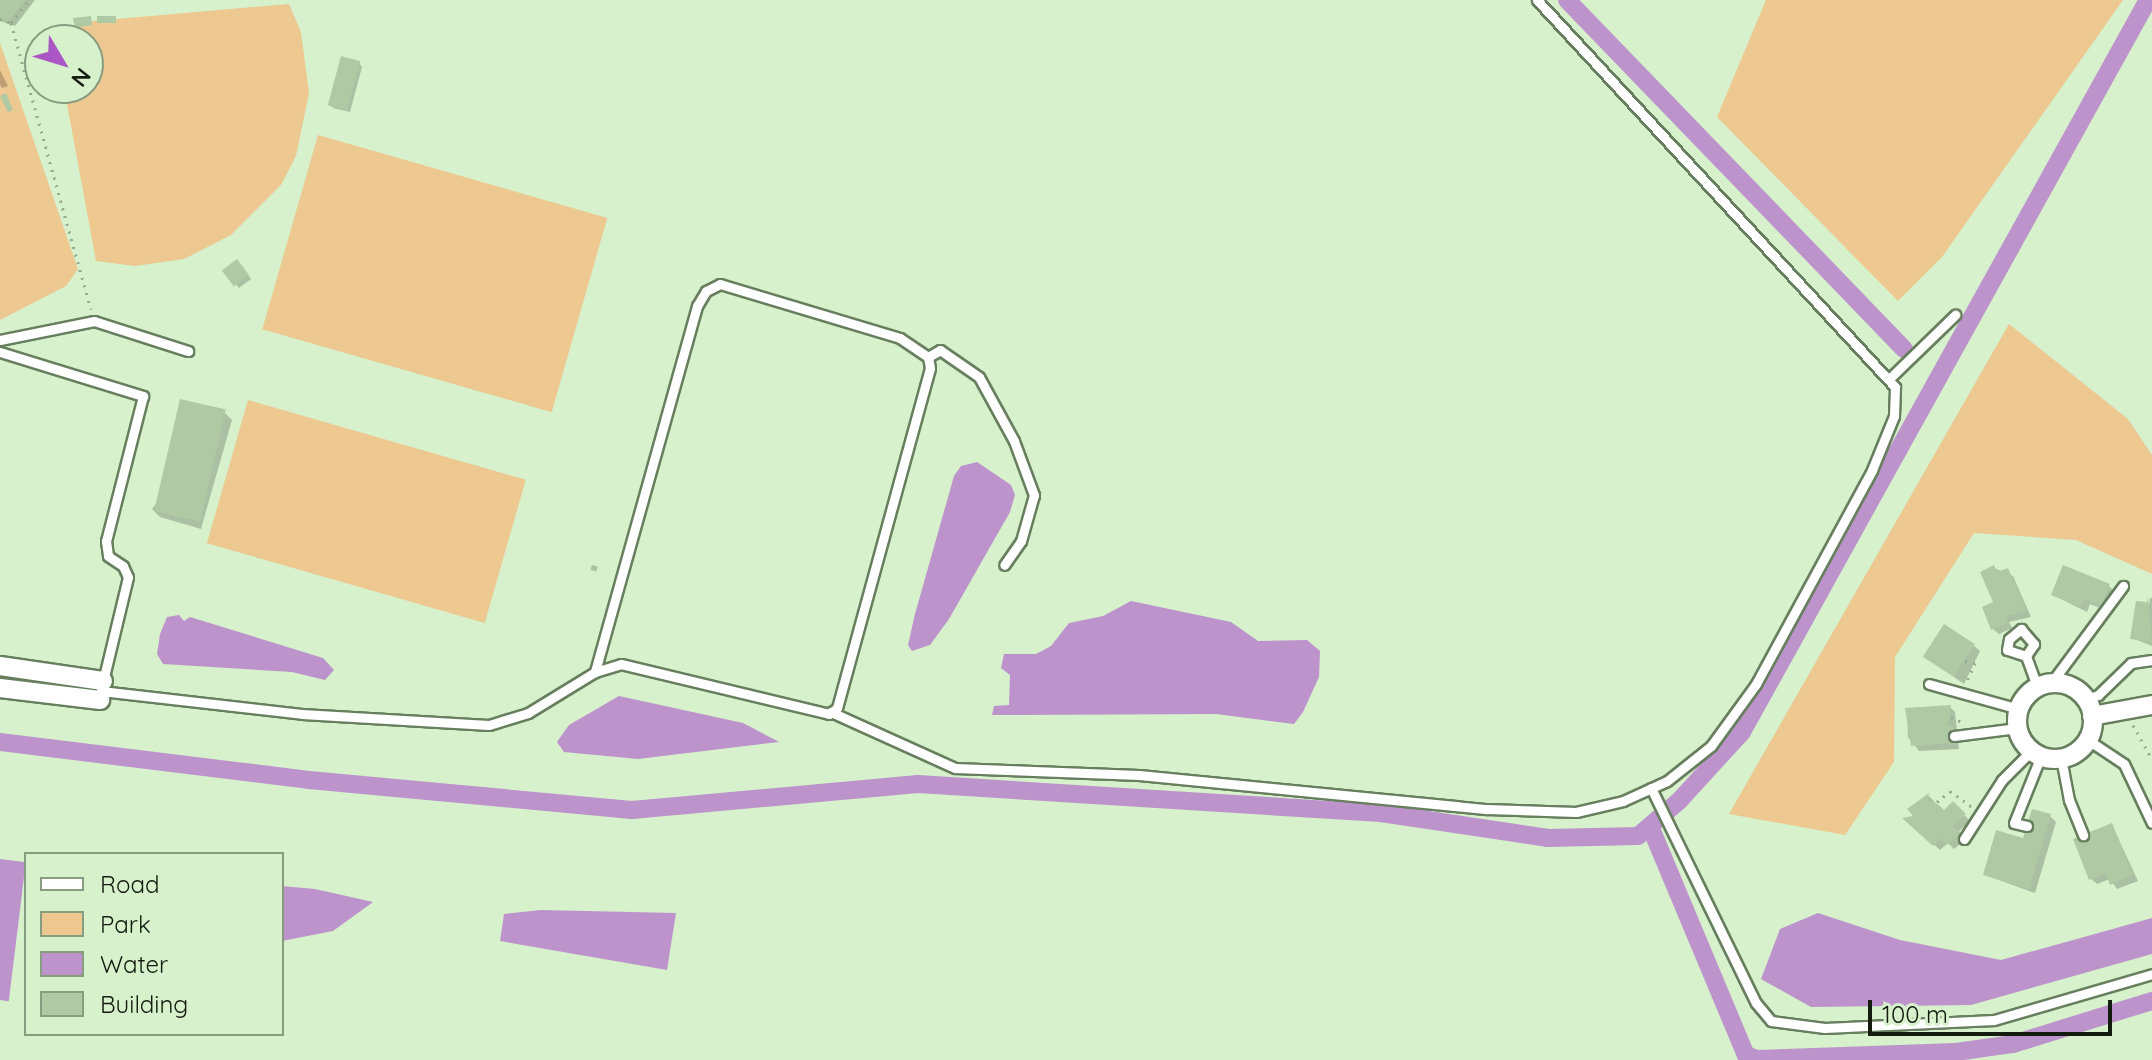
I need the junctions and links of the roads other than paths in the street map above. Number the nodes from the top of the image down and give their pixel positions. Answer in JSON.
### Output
{"nodes":[{"id":1,"x":1537,"y":0,"type":"edge"},
{"id":2,"x":1955,"y":315,"type":"dead end"},
{"id":3,"x":0,"y":340,"type":"edge"},
{"id":4,"x":188,"y":351,"type":"dead end"},
{"id":5,"x":0,"y":352,"type":"edge"},
{"id":6,"x":928,"y":357,"type":"junction"},
{"id":7,"x":1890,"y":378,"type":"junction"},
{"id":8,"x":1004,"y":565,"type":"dead end"},
{"id":9,"x":2123,"y":586,"type":"dead end"},
{"id":10,"x":2026,"y":656,"type":"dead end"},
{"id":11,"x":2152,"y":660,"type":"edge"},
{"id":12,"x":0,"y":666,"type":"edge"},
{"id":13,"x":595,"y":672,"type":"junction"},
{"id":14,"x":1929,"y":684,"type":"dead end"},
{"id":15,"x":2044,"y":685,"type":"junction"},
{"id":16,"x":0,"y":688,"type":"edge"},
{"id":17,"x":101,"y":691,"type":"junction"},
{"id":18,"x":2152,"y":705,"type":"edge"},
{"id":19,"x":2089,"y":708,"type":"junction"},
{"id":20,"x":2019,"y":709,"type":"junction"},
{"id":21,"x":831,"y":712,"type":"junction"},
{"id":22,"x":2018,"y":728,"type":"junction"},
{"id":23,"x":1954,"y":736,"type":"dead end"},
{"id":24,"x":2088,"y":740,"type":"junction"},
{"id":25,"x":2036,"y":753,"type":"junction"},
{"id":26,"x":2061,"y":758,"type":"junction"},
{"id":27,"x":1651,"y":789,"type":"junction"},
{"id":28,"x":2152,"y":823,"type":"edge"},
{"id":29,"x":2027,"y":826,"type":"dead end"},
{"id":30,"x":2083,"y":835,"type":"dead end"},
{"id":31,"x":1964,"y":839,"type":"dead end"},
{"id":32,"x":2152,"y":974,"type":"edge"}],
"edges":[{"from":1,"to":7,"type":"lane"},
{"from":2,"to":7,"type":"lane"},
{"from":3,"to":4,"type":"lane"},
{"from":5,"to":17,"type":"lane"},
{"from":6,"to":8,"type":"lane"},
{"from":6,"to":13,"type":"lane"},
{"from":6,"to":21,"type":"lane"},
{"from":7,"to":27,"type":"lane"},
{"from":9,"to":15,"type":"lane"},
{"from":10,"to":15,"type":"lane"},
{"from":11,"to":19,"type":"lane"},
{"from":12,"to":17,"type":"street"},
{"from":13,"to":17,"type":"lane"},
{"from":13,"to":21,"type":"lane"},
{"from":14,"to":20,"type":"lane"},
{"from":15,"to":19,"type":"street"},
{"from":15,"to":20,"type":"street"},
{"from":16,"to":17,"type":"street"},
{"from":18,"to":19,"type":"street"},
{"from":19,"to":24,"type":"street"},
{"from":20,"to":22,"type":"street"},
{"from":21,"to":27,"type":"lane"},
{"from":22,"to":23,"type":"lane"},
{"from":22,"to":25,"type":"street"},
{"from":24,"to":26,"type":"street"},
{"from":24,"to":28,"type":"lane"},
{"from":25,"to":26,"type":"street"},
{"from":25,"to":29,"type":"lane"},
{"from":25,"to":31,"type":"lane"},
{"from":26,"to":30,"type":"lane"},
{"from":27,"to":32,"type":"lane"}]}
